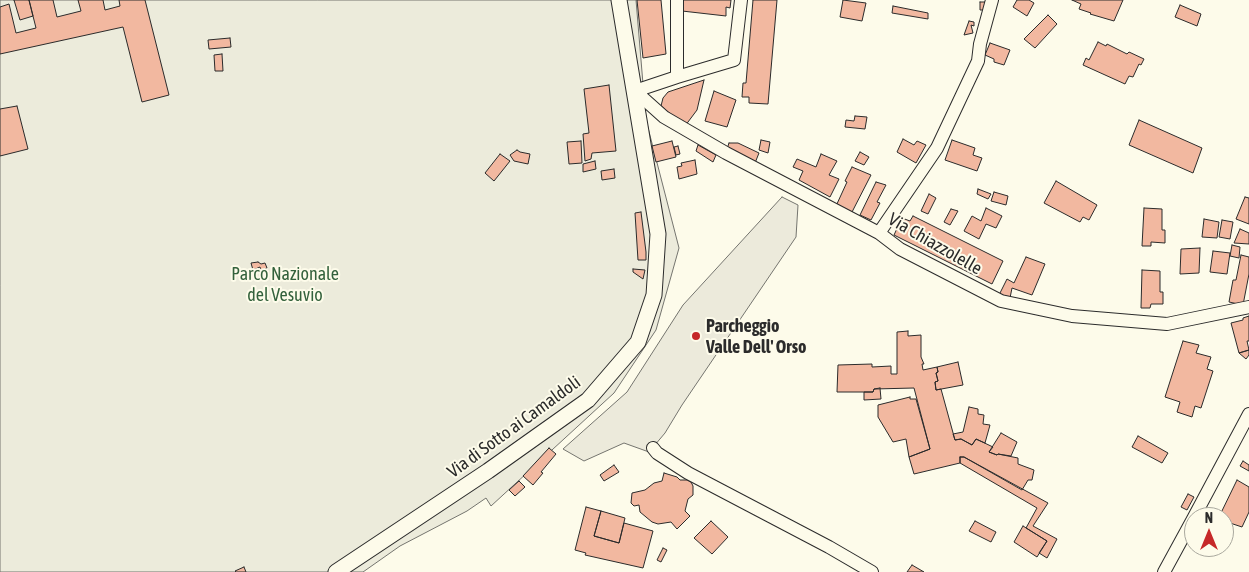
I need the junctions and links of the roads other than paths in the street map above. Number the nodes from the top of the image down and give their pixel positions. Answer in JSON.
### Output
{"nodes":[{"id":1,"x":619,"y":0,"type":"edge"},
{"id":2,"x":677,"y":0,"type":"edge"},
{"id":3,"x":741,"y":0,"type":"edge"},
{"id":4,"x":992,"y":0,"type":"edge"},
{"id":5,"x":677,"y":76,"type":"junction"},
{"id":6,"x":635,"y":91,"type":"junction"},
{"id":7,"x":879,"y":233,"type":"junction"},
{"id":8,"x":1249,"y":307,"type":"edge"},
{"id":9,"x":1249,"y":414,"type":"edge"},
{"id":10,"x":653,"y":448,"type":"dead end"},
{"id":11,"x":1199,"y":507,"type":"edge"},
{"id":12,"x":1184,"y":535,"type":"edge"},
{"id":13,"x":336,"y":572,"type":"edge"},
{"id":14,"x":872,"y":572,"type":"edge"},
{"id":15,"x":1164,"y":572,"type":"edge"}],
"edges":[{"from":1,"to":6,"type":"street","name":"Via di Sotto ai Camaldoli"},
{"from":2,"to":5,"type":"street"},
{"from":3,"to":5,"type":"street"},
{"from":4,"to":7,"type":"street"},
{"from":5,"to":6,"type":"street"},
{"from":6,"to":7,"type":"street","name":"Via Chiazzolelle"},
{"from":6,"to":13,"type":"street","name":"Via di Sotto ai Camaldoli"},
{"from":7,"to":8,"type":"street","name":"Via Chiazzolelle"},
{"from":9,"to":11,"type":"street"},
{"from":10,"to":14,"type":"street"},
{"from":12,"to":15,"type":"street"}]}
